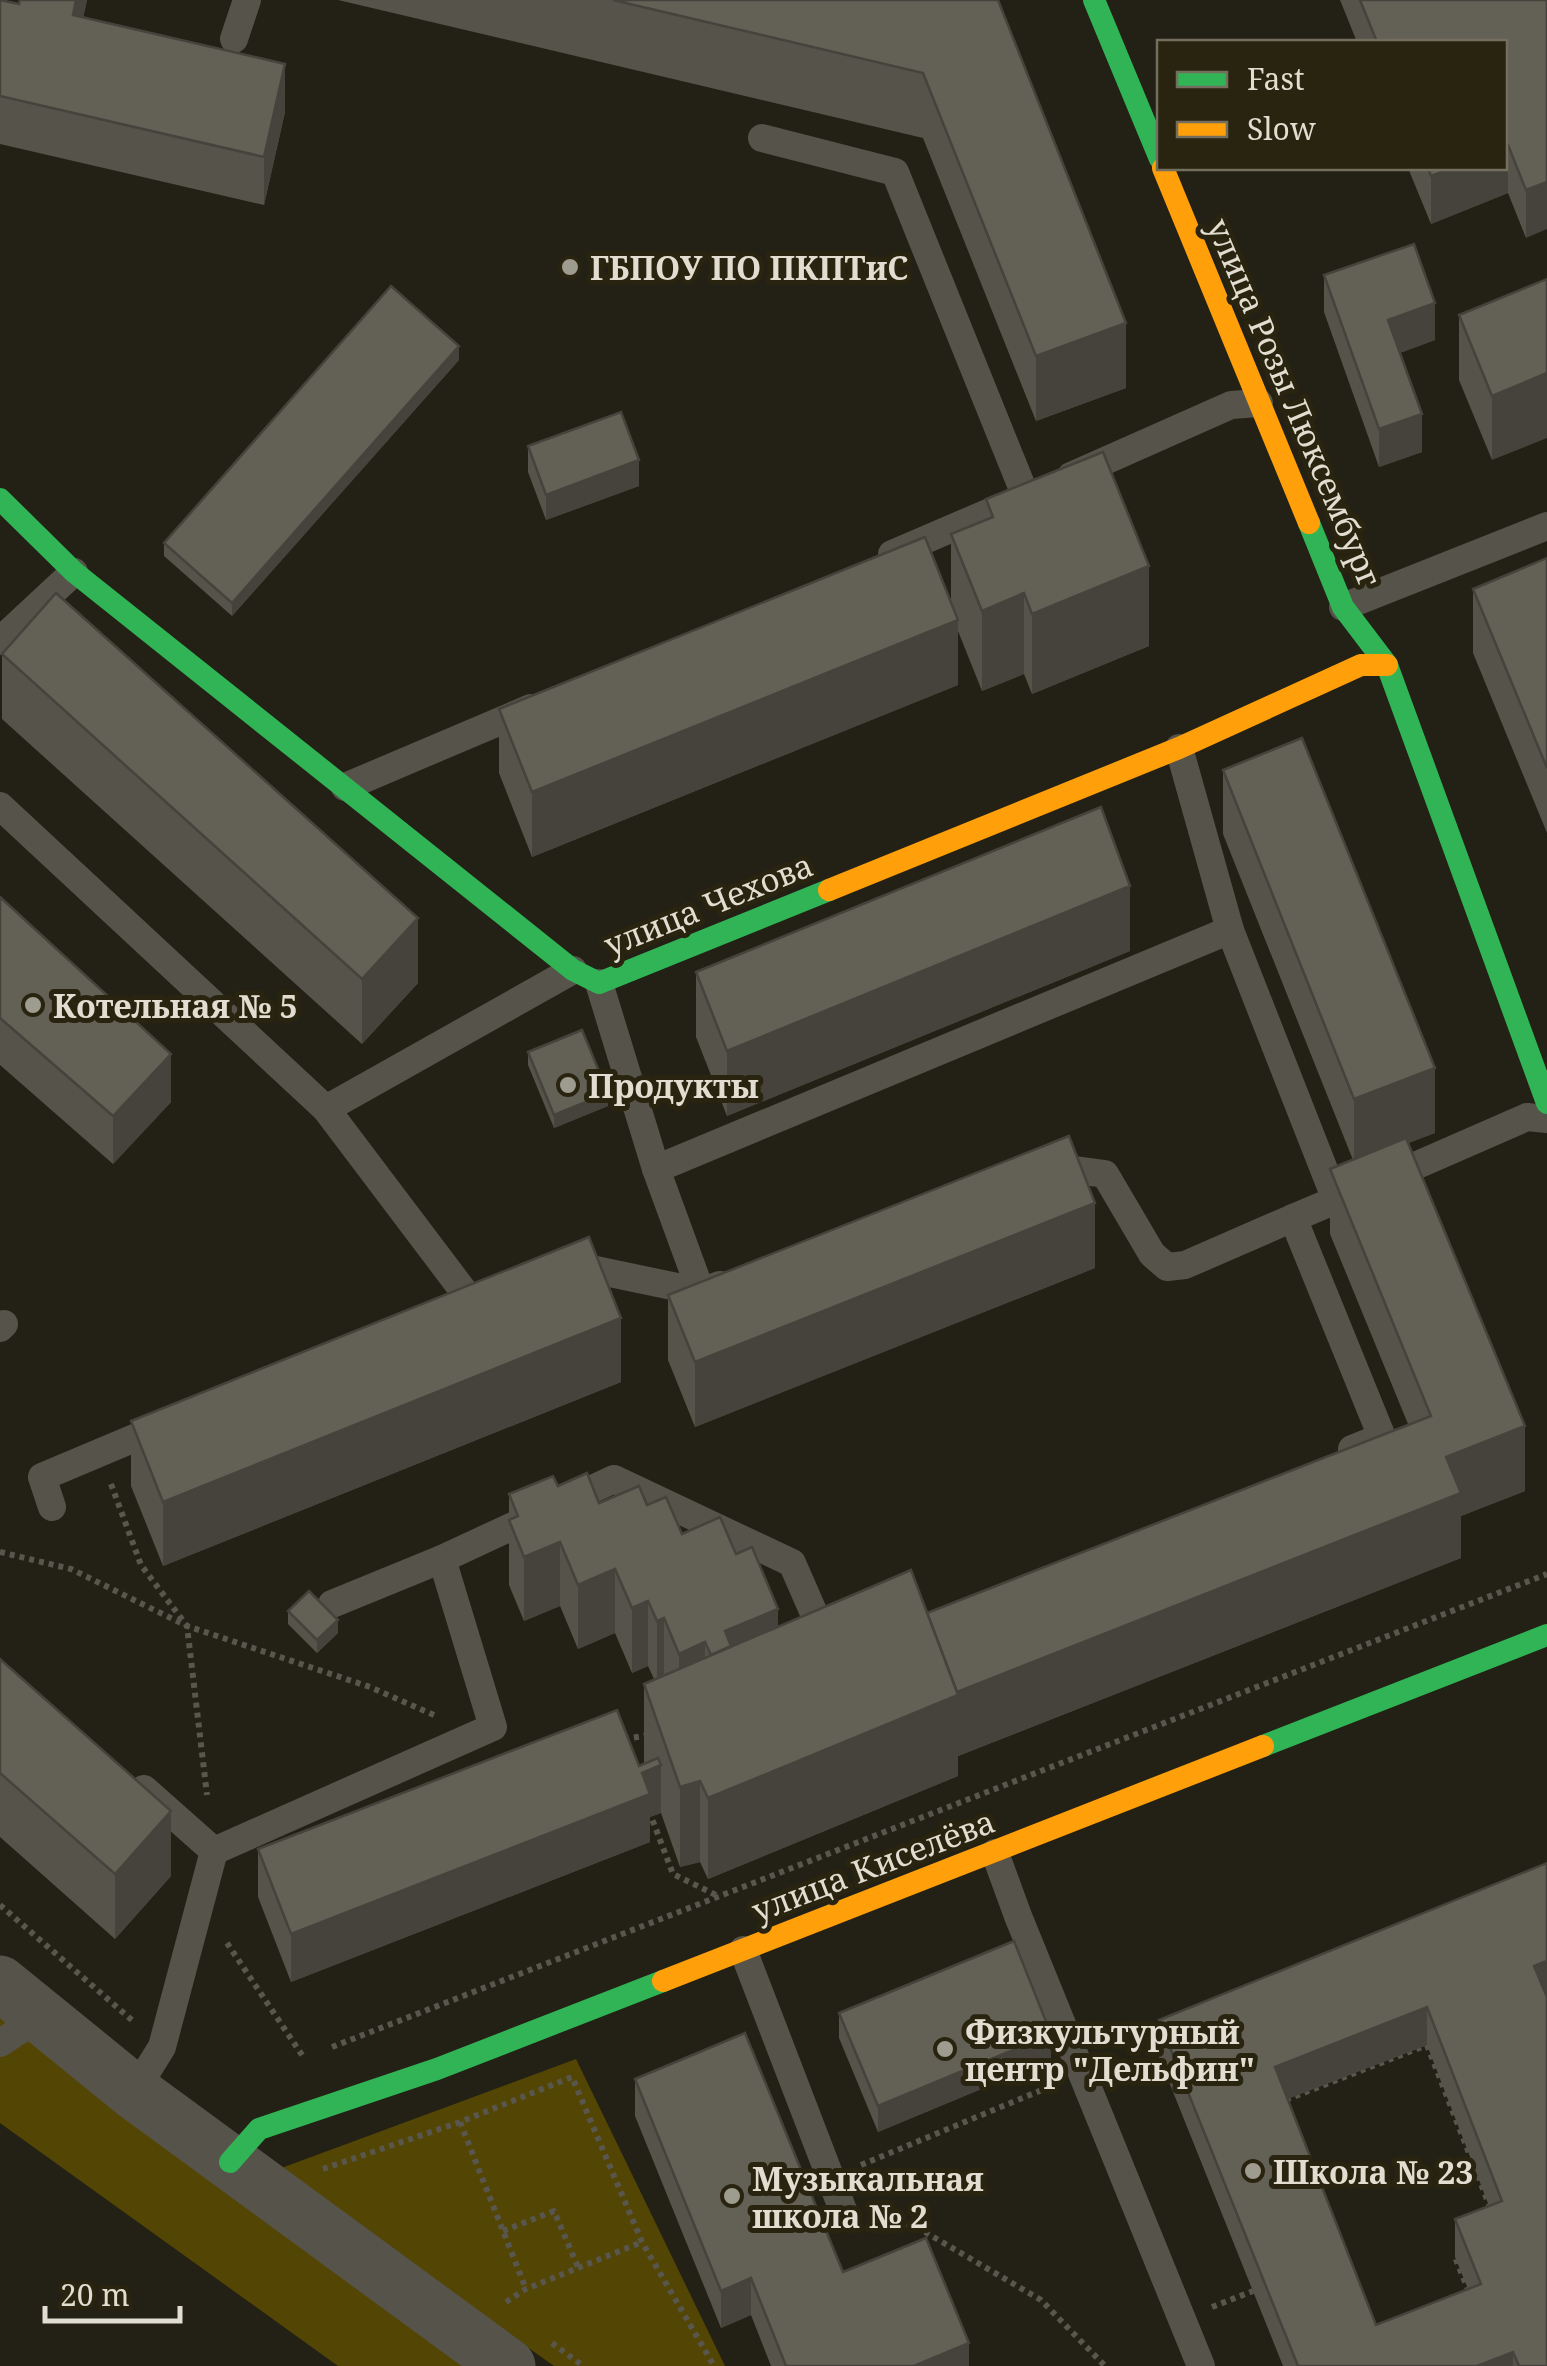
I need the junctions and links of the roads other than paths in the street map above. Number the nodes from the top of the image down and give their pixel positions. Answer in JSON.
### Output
{"nodes":[{"id":1,"x":248,"y":0,"type":"edge"},
{"id":2,"x":1094,"y":0,"type":"edge"},
{"id":3,"x":234,"y":39,"type":"dead end"},
{"id":4,"x":762,"y":138,"type":"dead end"},
{"id":5,"x":1157,"y":152,"type":"edge"},
{"id":6,"x":1164,"y":170,"type":"edge"},
{"id":7,"x":1260,"y":404,"type":"junction"},
{"id":8,"x":1026,"y":497,"type":"junction"},
{"id":9,"x":0,"y":499,"type":"edge"},
{"id":10,"x":1547,"y":526,"type":"edge"},
{"id":11,"x":864,"y":566,"type":"edge"},
{"id":12,"x":74,"y":572,"type":"junction"},
{"id":13,"x":1343,"y":607,"type":"junction"},
{"id":14,"x":0,"y":641,"type":"edge"},
{"id":15,"x":1387,"y":664,"type":"junction"},
{"id":16,"x":560,"y":696,"type":"edge"},
{"id":17,"x":1179,"y":748,"type":"junction"},
{"id":18,"x":345,"y":787,"type":"junction"},
{"id":19,"x":0,"y":806,"type":"edge"},
{"id":20,"x":1230,"y":930,"type":"junction"},
{"id":21,"x":572,"y":970,"type":"junction"},
{"id":22,"x":599,"y":983,"type":"junction"},
{"id":23,"x":1547,"y":1104,"type":"edge"},
{"id":24,"x":326,"y":1110,"type":"junction"},
{"id":25,"x":1547,"y":1119,"type":"edge"},
{"id":26,"x":656,"y":1169,"type":"junction"},
{"id":27,"x":1016,"y":1180,"type":"edge"},
{"id":28,"x":1336,"y":1200,"type":"junction"},
{"id":29,"x":1293,"y":1218,"type":"junction"},
{"id":30,"x":536,"y":1268,"type":"edge"},
{"id":31,"x":738,"y":1279,"type":"edge"},
{"id":32,"x":702,"y":1292,"type":"junction"},
{"id":33,"x":467,"y":1297,"type":"edge"},
{"id":34,"x":178,"y":1420,"type":"edge"},
{"id":35,"x":1326,"y":1459,"type":"edge"},
{"id":36,"x":52,"y":1507,"type":"dead end"},
{"id":37,"x":442,"y":1559,"type":"junction"},
{"id":38,"x":332,"y":1604,"type":"dead end"},
{"id":39,"x":1547,"y":1635,"type":"edge"},
{"id":40,"x":848,"y":1644,"type":"edge"},
{"id":41,"x":128,"y":1776,"type":"edge"},
{"id":42,"x":214,"y":1851,"type":"junction"},
{"id":43,"x":995,"y":1852,"type":"junction"},
{"id":44,"x":743,"y":1950,"type":"junction"},
{"id":45,"x":14,"y":2014,"type":"edge"},
{"id":46,"x":134,"y":2092,"type":"junction"},
{"id":47,"x":230,"y":2162,"type":"junction"},
{"id":48,"x":838,"y":2196,"type":"road end"},
{"id":49,"x":525,"y":2351,"type":"edge"},
{"id":50,"x":1201,"y":2366,"type":"edge"}],
"edges":[{"from":1,"to":3,"type":"lane"},
{"from":2,"to":5,"type":"street"},
{"from":4,"to":8,"type":"lane"},
{"from":6,"to":7,"type":"street","name":"улица Розы Люксембург"},
{"from":7,"to":8,"type":"lane"},
{"from":7,"to":13,"type":"street","name":"улица Розы Люксембург"},
{"from":8,"to":11,"type":"lane"},
{"from":9,"to":12,"type":"street","name":"улица Чехова"},
{"from":10,"to":13,"type":"lane"},
{"from":12,"to":14,"type":"lane"},
{"from":12,"to":18,"type":"street","name":"улица Чехова"},
{"from":13,"to":15,"type":"street","name":"улица Розы Люксембург"},
{"from":15,"to":17,"type":"street","name":"улица Чехова"},
{"from":15,"to":23,"type":"street","name":"улица Розы Люксембург"},
{"from":16,"to":18,"type":"lane"},
{"from":17,"to":20,"type":"lane"},
{"from":17,"to":22,"type":"street","name":"улица Чехова"},
{"from":18,"to":21,"type":"street","name":"улица Чехова"},
{"from":19,"to":24,"type":"lane"},
{"from":20,"to":26,"type":"lane"},
{"from":20,"to":28,"type":"lane"},
{"from":21,"to":22,"type":"street","name":"улица Чехова"},
{"from":21,"to":24,"type":"lane"},
{"from":22,"to":26,"type":"lane"},
{"from":24,"to":33,"type":"lane"},
{"from":25,"to":28,"type":"lane"},
{"from":26,"to":32,"type":"lane"},
{"from":27,"to":29,"type":"lane"},
{"from":28,"to":29,"type":"lane"},
{"from":29,"to":35,"type":"lane"},
{"from":30,"to":32,"type":"lane"},
{"from":31,"to":32,"type":"lane"},
{"from":34,"to":36,"type":"lane"},
{"from":37,"to":38,"type":"lane"},
{"from":37,"to":40,"type":"lane"},
{"from":37,"to":42,"type":"lane"},
{"from":39,"to":43,"type":"street","name":"улица Киселёва"},
{"from":41,"to":42,"type":"lane"},
{"from":42,"to":46,"type":"lane"},
{"from":43,"to":44,"type":"street","name":"улица Киселёва"},
{"from":43,"to":50,"type":"lane"},
{"from":44,"to":47,"type":"street","name":"улица Киселёва"},
{"from":44,"to":48,"type":"lane"},
{"from":45,"to":46,"type":"street"},
{"from":46,"to":47,"type":"street"},
{"from":47,"to":49,"type":"street"}]}
